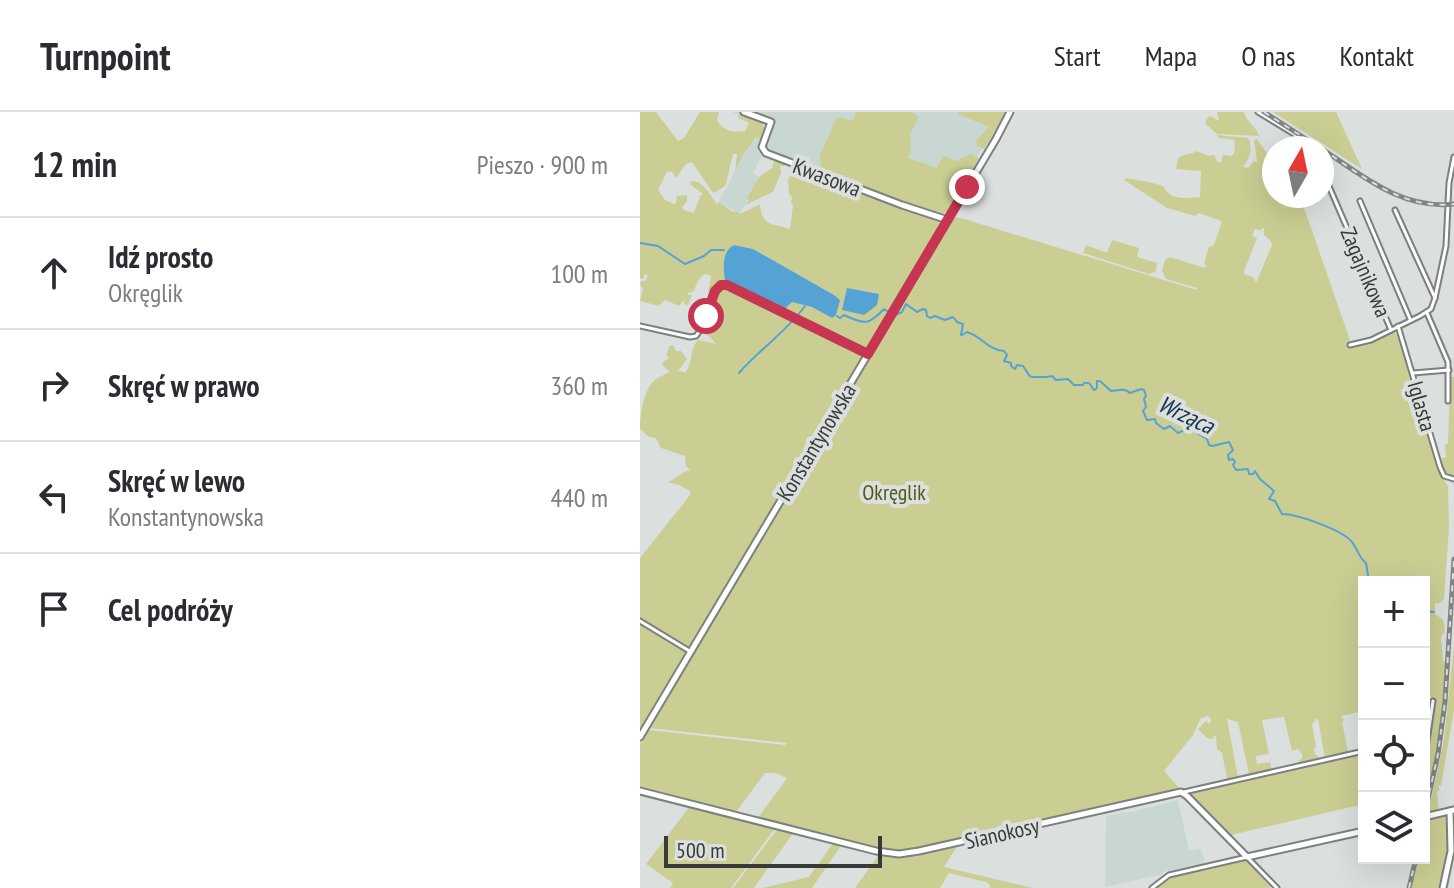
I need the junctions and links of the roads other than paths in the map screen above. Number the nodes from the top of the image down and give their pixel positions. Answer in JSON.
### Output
{"nodes":[{"id":1,"x":744,"y":112,"type":"edge"},
{"id":2,"x":1010,"y":112,"type":"edge"},
{"id":3,"x":1258,"y":112,"type":"edge"},
{"id":4,"x":1297,"y":136,"type":"edge"},
{"id":5,"x":1454,"y":157,"type":"edge"},
{"id":6,"x":1334,"y":198,"type":"edge"},
{"id":7,"x":1360,"y":201,"type":"dead end"},
{"id":8,"x":1395,"y":210,"type":"dead end"},
{"id":9,"x":948,"y":220,"type":"junction"},
{"id":10,"x":1435,"y":298,"type":"junction"},
{"id":11,"x":1427,"y":313,"type":"junction"},
{"id":12,"x":1411,"y":321,"type":"junction"},
{"id":13,"x":640,"y":326,"type":"edge"},
{"id":14,"x":1398,"y":326,"type":"junction"},
{"id":15,"x":1391,"y":330,"type":"junction"},
{"id":16,"x":1350,"y":345,"type":"dead end"},
{"id":17,"x":868,"y":354,"type":"junction"},
{"id":18,"x":1449,"y":370,"type":"junction"},
{"id":19,"x":1412,"y":373,"type":"junction"},
{"id":20,"x":1448,"y":401,"type":"dead end"},
{"id":21,"x":1454,"y":479,"type":"edge"},
{"id":22,"x":640,"y":621,"type":"edge"},
{"id":23,"x":691,"y":652,"type":"junction"},
{"id":24,"x":1433,"y":701,"type":"dead end"},
{"id":25,"x":1429,"y":720,"type":"edge"},
{"id":26,"x":642,"y":729,"type":"edge"},
{"id":27,"x":640,"y":737,"type":"edge"},
{"id":28,"x":1358,"y":752,"type":"edge"},
{"id":29,"x":640,"y":791,"type":"edge"},
{"id":30,"x":1182,"y":793,"type":"junction"},
{"id":31,"x":1452,"y":811,"type":"edge"},
{"id":32,"x":1430,"y":816,"type":"edge"},
{"id":33,"x":1358,"y":832,"type":"edge"},
{"id":34,"x":1247,"y":857,"type":"junction"},
{"id":35,"x":1152,"y":888,"type":"edge"},
{"id":36,"x":1277,"y":888,"type":"edge"},
{"id":37,"x":1443,"y":888,"type":"edge"}],
"edges":[{"from":1,"to":9,"type":"street","name":"Kwasowa"},
{"from":2,"to":9,"type":"street","name":"Konstantynowska"},
{"from":3,"to":4,"type":"street"},
{"from":5,"to":10,"type":"street"},
{"from":6,"to":15,"type":"street","name":"Zagajnikowa"},
{"from":7,"to":12,"type":"street"},
{"from":8,"to":10,"type":"street"},
{"from":9,"to":17,"type":"street","name":"Konstantynowska"},
{"from":10,"to":11,"type":"street"},
{"from":11,"to":12,"type":"street"},
{"from":11,"to":18,"type":"street"},
{"from":12,"to":14,"type":"street"},
{"from":13,"to":17,"type":"street"},
{"from":14,"to":15,"type":"street"},
{"from":14,"to":19,"type":"street","name":"Iglasta"},
{"from":15,"to":16,"type":"street"},
{"from":17,"to":23,"type":"street","name":"Konstantynowska"},
{"from":18,"to":19,"type":"street"},
{"from":18,"to":20,"type":"street"},
{"from":19,"to":21,"type":"street","name":"Iglasta"},
{"from":22,"to":23,"type":"street"},
{"from":23,"to":26,"type":"street","name":"Konstantynowska"},
{"from":24,"to":25,"type":"street"},
{"from":26,"to":27,"type":"street","name":"Konstantynowska"},
{"from":28,"to":30,"type":"street","name":"Sianokosy"},
{"from":29,"to":30,"type":"street","name":"Sianokosy"},
{"from":30,"to":34,"type":"street"},
{"from":31,"to":32,"type":"street"},
{"from":31,"to":37,"type":"street"},
{"from":33,"to":34,"type":"street"},
{"from":34,"to":35,"type":"street"},
{"from":34,"to":36,"type":"street"}]}
